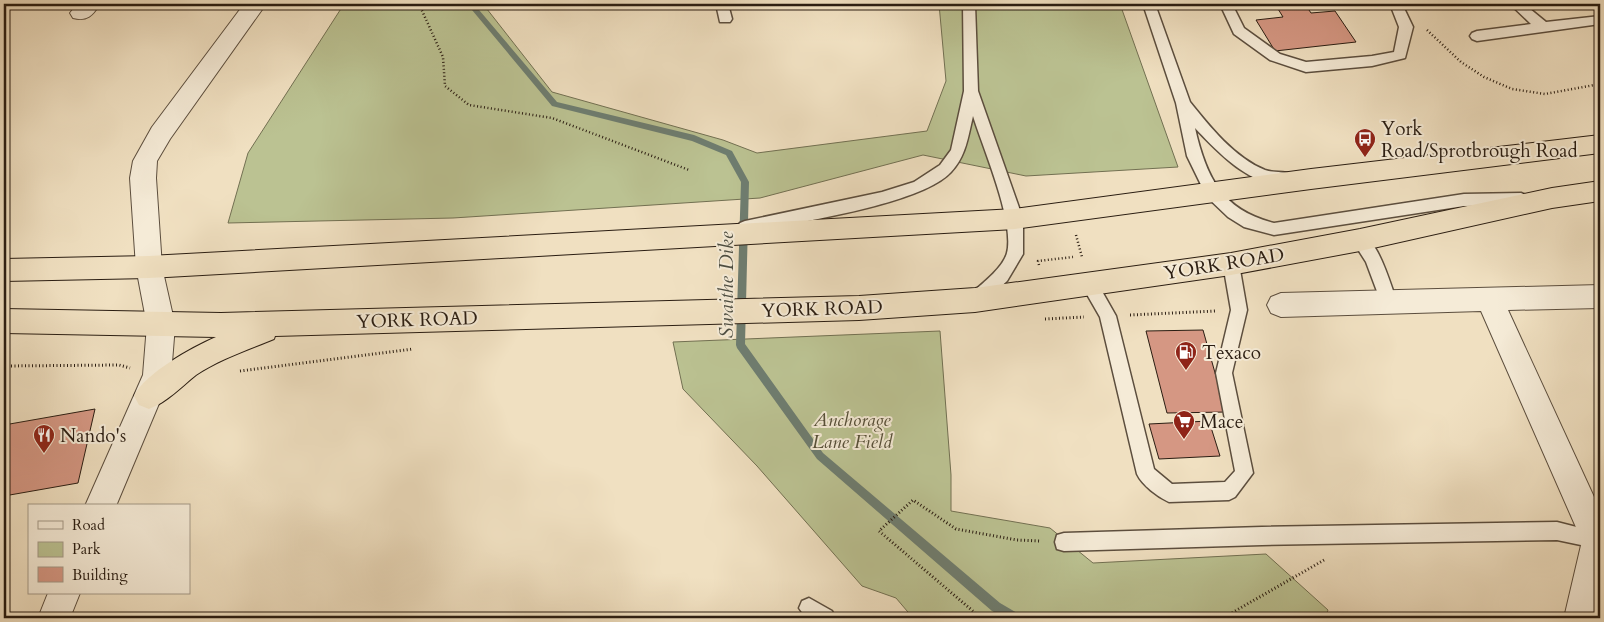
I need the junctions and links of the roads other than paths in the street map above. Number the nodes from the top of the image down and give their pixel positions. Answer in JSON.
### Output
{"nodes":[{"id":1,"x":255,"y":4,"type":"edge"},
{"id":2,"x":722,"y":4,"type":"edge"},
{"id":3,"x":969,"y":4,"type":"edge"},
{"id":4,"x":1149,"y":4,"type":"edge"},
{"id":5,"x":1226,"y":4,"type":"edge"},
{"id":6,"x":1516,"y":4,"type":"edge"},
{"id":7,"x":1397,"y":7,"type":"edge"},
{"id":8,"x":725,"y":19,"type":"dead end"},
{"id":9,"x":1600,"y":20,"type":"edge"},
{"id":10,"x":1544,"y":28,"type":"junction"},
{"id":11,"x":1476,"y":36,"type":"dead end"},
{"id":12,"x":971,"y":91,"type":"junction"},
{"id":13,"x":1183,"y":104,"type":"junction"},
{"id":14,"x":1600,"y":144,"type":"edge"},
{"id":15,"x":1311,"y":179,"type":"junction"},
{"id":16,"x":1600,"y":191,"type":"edge"},
{"id":17,"x":1212,"y":193,"type":"junction"},
{"id":18,"x":1552,"y":198,"type":"junction"},
{"id":19,"x":1015,"y":220,"type":"junction"},
{"id":20,"x":698,"y":238,"type":"junction"},
{"id":21,"x":1360,"y":240,"type":"junction"},
{"id":22,"x":1231,"y":264,"type":"junction"},
{"id":23,"x":149,"y":267,"type":"junction"},
{"id":24,"x":4,"y":270,"type":"edge"},
{"id":25,"x":1089,"y":284,"type":"junction"},
{"id":26,"x":1600,"y":296,"type":"edge"},
{"id":27,"x":1489,"y":299,"type":"junction"},
{"id":28,"x":975,"y":300,"type":"junction"},
{"id":29,"x":1389,"y":302,"type":"junction"},
{"id":30,"x":1281,"y":305,"type":"dead end"},
{"id":31,"x":4,"y":321,"type":"edge"},
{"id":32,"x":284,"y":323,"type":"junction"},
{"id":33,"x":161,"y":325,"type":"junction"},
{"id":34,"x":153,"y":386,"type":"junction"},
{"id":35,"x":101,"y":504,"type":"edge"},
{"id":36,"x":1599,"y":541,"type":"edge"},
{"id":37,"x":1064,"y":542,"type":"road end"},
{"id":38,"x":64,"y":594,"type":"edge"},
{"id":39,"x":54,"y":618,"type":"edge"},
{"id":40,"x":1580,"y":618,"type":"edge"}],
"edges":[{"from":1,"to":23,"type":"street"},
{"from":2,"to":8,"type":"lane"},
{"from":3,"to":12,"type":"lane"},
{"from":4,"to":13,"type":"lane"},
{"from":5,"to":7,"type":"lane"},
{"from":6,"to":10,"type":"lane"},
{"from":9,"to":10,"type":"lane"},
{"from":10,"to":11,"type":"lane"},
{"from":12,"to":19,"type":"lane"},
{"from":12,"to":20,"type":"lane"},
{"from":13,"to":15,"type":"lane"},
{"from":13,"to":17,"type":"lane"},
{"from":14,"to":15,"type":"highway"},
{"from":15,"to":17,"type":"highway"},
{"from":16,"to":18,"type":"highway","name":"YORK ROAD"},
{"from":17,"to":18,"type":"lane"},
{"from":17,"to":19,"type":"highway"},
{"from":18,"to":21,"type":"highway","name":"YORK ROAD"},
{"from":19,"to":20,"type":"highway"},
{"from":19,"to":28,"type":"lane"},
{"from":20,"to":23,"type":"highway"},
{"from":21,"to":22,"type":"highway","name":"YORK ROAD"},
{"from":21,"to":29,"type":"lane"},
{"from":22,"to":25,"type":"highway","name":"YORK ROAD"},
{"from":22,"to":25,"type":"lane"},
{"from":23,"to":24,"type":"highway"},
{"from":23,"to":33,"type":"street"},
{"from":25,"to":28,"type":"highway","name":"YORK ROAD"},
{"from":26,"to":27,"type":"street"},
{"from":27,"to":29,"type":"street"},
{"from":27,"to":36,"type":"street"},
{"from":28,"to":32,"type":"highway","name":"YORK ROAD"},
{"from":29,"to":30,"type":"street"},
{"from":31,"to":33,"type":"highway","name":"YORK ROAD"},
{"from":32,"to":33,"type":"highway","name":"YORK ROAD"},
{"from":32,"to":34,"type":"highway"},
{"from":33,"to":34,"type":"street"},
{"from":34,"to":35,"type":"street"},
{"from":36,"to":37,"type":"lane"},
{"from":36,"to":40,"type":"street"},
{"from":38,"to":39,"type":"street"}]}
